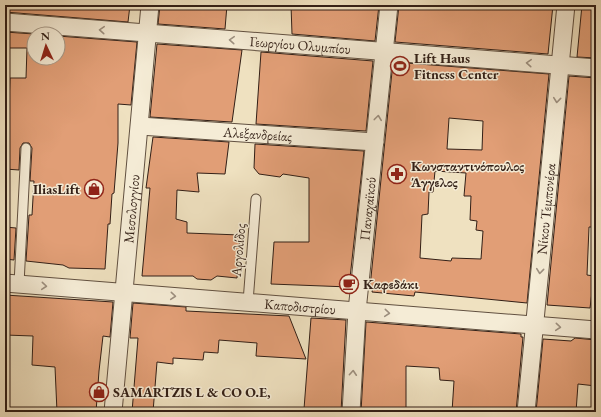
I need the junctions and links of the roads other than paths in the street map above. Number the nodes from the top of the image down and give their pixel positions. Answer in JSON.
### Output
{"nodes":[{"id":1,"x":150,"y":5,"type":"edge"},
{"id":2,"x":389,"y":5,"type":"edge"},
{"id":3,"x":566,"y":5,"type":"edge"},
{"id":4,"x":5,"y":22,"type":"edge"},
{"id":5,"x":148,"y":33,"type":"junction"},
{"id":6,"x":385,"y":52,"type":"junction"},
{"id":7,"x":560,"y":65,"type":"junction"},
{"id":8,"x":596,"y":68,"type":"edge"},
{"id":9,"x":140,"y":126,"type":"junction"},
{"id":10,"x":375,"y":142,"type":"junction"},
{"id":11,"x":26,"y":148,"type":"dead end"},
{"id":12,"x":256,"y":199,"type":"dead end"},
{"id":13,"x":12,"y":283,"type":"edge"},
{"id":14,"x":125,"y":292,"type":"junction"},
{"id":15,"x":248,"y":302,"type":"junction"},
{"id":16,"x":357,"y":311,"type":"junction"},
{"id":17,"x":535,"y":325,"type":"junction"},
{"id":18,"x":596,"y":330,"type":"edge"},
{"id":19,"x":113,"y":412,"type":"edge"},
{"id":20,"x":351,"y":412,"type":"edge"},
{"id":21,"x":526,"y":412,"type":"edge"}],
"edges":[{"from":1,"to":5,"type":"street","name":"Μεσολογγίου"},
{"from":2,"to":6,"type":"street","name":"Παναχαϊκού"},
{"from":3,"to":7,"type":"street","name":"Νίκου Τεμπονέρα"},
{"from":5,"to":4,"type":"street","name":"Γεωργίου Ολυμπίου","one_way":true},
{"from":6,"to":5,"type":"street","name":"Γεωργίου Ολυμπίου","one_way":true},
{"from":5,"to":9,"type":"street","name":"Μεσολογγίου"},
{"from":7,"to":6,"type":"street","name":"Γεωργίου Ολυμπίου","one_way":true},
{"from":10,"to":6,"type":"street","name":"Παναχαϊκού","one_way":true},
{"from":7,"to":8,"type":"street","name":"Γεωργίου Ολυμπίου"},
{"from":7,"to":17,"type":"street","name":"Νίκου Τεμπονέρα","one_way":true},
{"from":9,"to":10,"type":"street","name":"Αλεξανδρείας"},
{"from":9,"to":14,"type":"street","name":"Μεσολογγίου"},
{"from":10,"to":16,"type":"street","name":"Παναχαϊκού"},
{"from":11,"to":13,"type":"lane"},
{"from":12,"to":15,"type":"lane","name":"Αργολίδος"},
{"from":13,"to":14,"type":"street","name":"Καποδιστρίου","one_way":true},
{"from":14,"to":15,"type":"street","name":"Καποδιστρίου","one_way":true},
{"from":14,"to":19,"type":"street","name":"Μεσολογγίου"},
{"from":15,"to":16,"type":"street","name":"Καποδιστρίου"},
{"from":16,"to":17,"type":"street","name":"Καποδιστρίου","one_way":true},
{"from":20,"to":16,"type":"street","name":"Παναχαϊκού","one_way":true},
{"from":17,"to":18,"type":"street","name":"Καποδιστρίου","one_way":true},
{"from":17,"to":21,"type":"street","name":"Νίκου Τεμπονέρα"}]}
